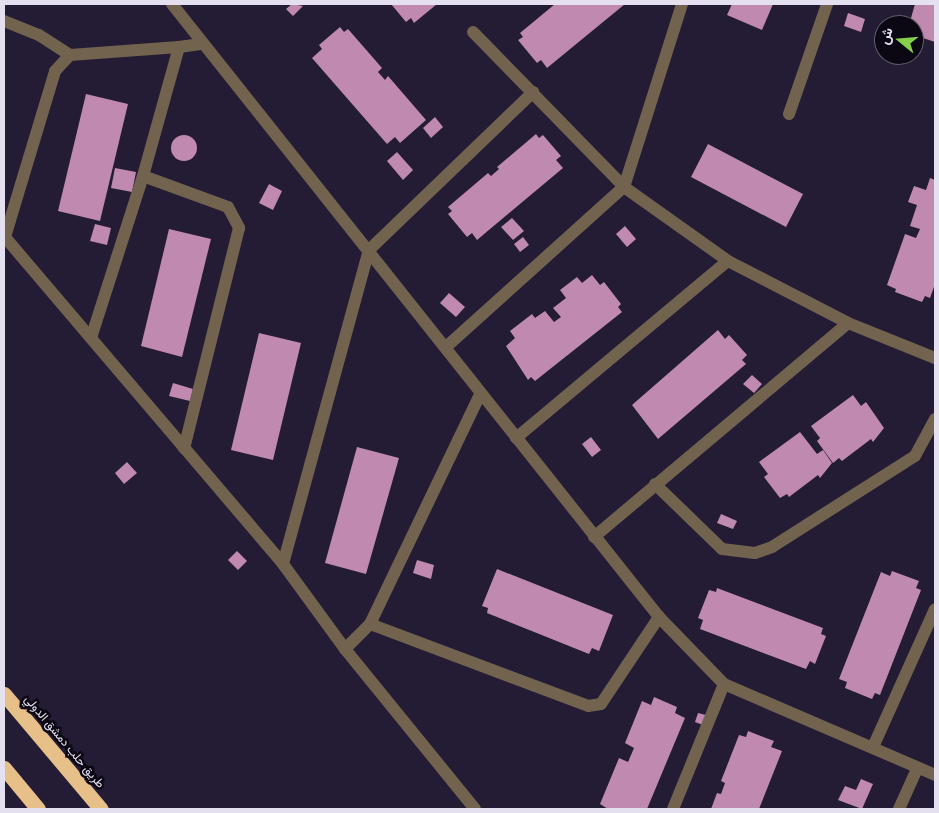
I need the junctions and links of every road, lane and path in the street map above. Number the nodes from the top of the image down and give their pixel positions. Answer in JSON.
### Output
{"nodes":[{"id":1,"x":172,"y":4,"type":"edge"},
{"id":2,"x":682,"y":4,"type":"edge"},
{"id":3,"x":827,"y":4,"type":"edge"},
{"id":4,"x":4,"y":21,"type":"edge"},
{"id":5,"x":473,"y":32,"type":"dead end"},
{"id":6,"x":201,"y":44,"type":"junction"},
{"id":7,"x":179,"y":47,"type":"junction"},
{"id":8,"x":70,"y":55,"type":"junction"},
{"id":9,"x":533,"y":92,"type":"junction"},
{"id":10,"x":790,"y":114,"type":"dead end"},
{"id":11,"x":143,"y":176,"type":"junction"},
{"id":12,"x":624,"y":187,"type":"junction"},
{"id":13,"x":4,"y":237,"type":"edge"},
{"id":14,"x":369,"y":250,"type":"junction"},
{"id":15,"x":728,"y":262,"type":"junction"},
{"id":16,"x":848,"y":323,"type":"junction"},
{"id":17,"x":91,"y":338,"type":"junction"},
{"id":18,"x":446,"y":347,"type":"junction"},
{"id":19,"x":935,"y":358,"type":"edge"},
{"id":20,"x":480,"y":394,"type":"junction"},
{"id":21,"x":935,"y":419,"type":"edge"},
{"id":22,"x":516,"y":438,"type":"junction"},
{"id":23,"x":184,"y":448,"type":"junction"},
{"id":24,"x":655,"y":484,"type":"junction"},
{"id":25,"x":594,"y":537,"type":"junction"},
{"id":26,"x":283,"y":564,"type":"junction"},
{"id":27,"x":935,"y":609,"type":"edge"},
{"id":28,"x":659,"y":617,"type":"junction"},
{"id":29,"x":370,"y":624,"type":"junction"},
{"id":30,"x":930,"y":635,"type":"edge"},
{"id":31,"x":345,"y":649,"type":"junction"},
{"id":32,"x":724,"y":684,"type":"junction"},
{"id":33,"x":4,"y":694,"type":"edge"},
{"id":34,"x":873,"y":747,"type":"junction"},
{"id":35,"x":4,"y":768,"type":"edge"},
{"id":36,"x":917,"y":769,"type":"junction"},
{"id":37,"x":935,"y":775,"type":"edge"},
{"id":38,"x":38,"y":809,"type":"edge"},
{"id":39,"x":101,"y":809,"type":"edge"},
{"id":40,"x":474,"y":809,"type":"edge"},
{"id":41,"x":673,"y":809,"type":"edge"},
{"id":42,"x":899,"y":809,"type":"edge"}],
"edges":[{"from":1,"to":6,"type":"street"},
{"from":2,"to":12,"type":"street"},
{"from":3,"to":10,"type":"street"},
{"from":4,"to":8,"type":"street"},
{"from":5,"to":9,"type":"street"},
{"from":6,"to":7,"type":"street"},
{"from":6,"to":14,"type":"street"},
{"from":7,"to":8,"type":"street"},
{"from":7,"to":11,"type":"street"},
{"from":8,"to":13,"type":"street"},
{"from":9,"to":12,"type":"street"},
{"from":9,"to":14,"type":"street"},
{"from":11,"to":17,"type":"street"},
{"from":11,"to":23,"type":"street"},
{"from":12,"to":15,"type":"street"},
{"from":12,"to":18,"type":"street"},
{"from":13,"to":17,"type":"street"},
{"from":14,"to":18,"type":"street"},
{"from":14,"to":26,"type":"street"},
{"from":15,"to":16,"type":"street"},
{"from":15,"to":22,"type":"street"},
{"from":16,"to":19,"type":"street"},
{"from":16,"to":24,"type":"street"},
{"from":17,"to":23,"type":"street"},
{"from":18,"to":20,"type":"street"},
{"from":20,"to":22,"type":"street"},
{"from":20,"to":29,"type":"street"},
{"from":21,"to":24,"type":"street"},
{"from":22,"to":25,"type":"street"},
{"from":23,"to":26,"type":"street"},
{"from":24,"to":25,"type":"street"},
{"from":25,"to":28,"type":"street"},
{"from":26,"to":31,"type":"street"},
{"from":27,"to":30,"type":"street"},
{"from":28,"to":29,"type":"street"},
{"from":28,"to":32,"type":"street"},
{"from":29,"to":31,"type":"street"},
{"from":30,"to":34,"type":"street"},
{"from":31,"to":40,"type":"street"},
{"from":32,"to":34,"type":"street"},
{"from":32,"to":41,"type":"street"},
{"from":33,"to":39,"type":"highway","name":"طريق حلب دمشق الدولي"},
{"from":34,"to":36,"type":"street"},
{"from":35,"to":38,"type":"highway"},
{"from":36,"to":37,"type":"street"},
{"from":36,"to":42,"type":"street"}]}
